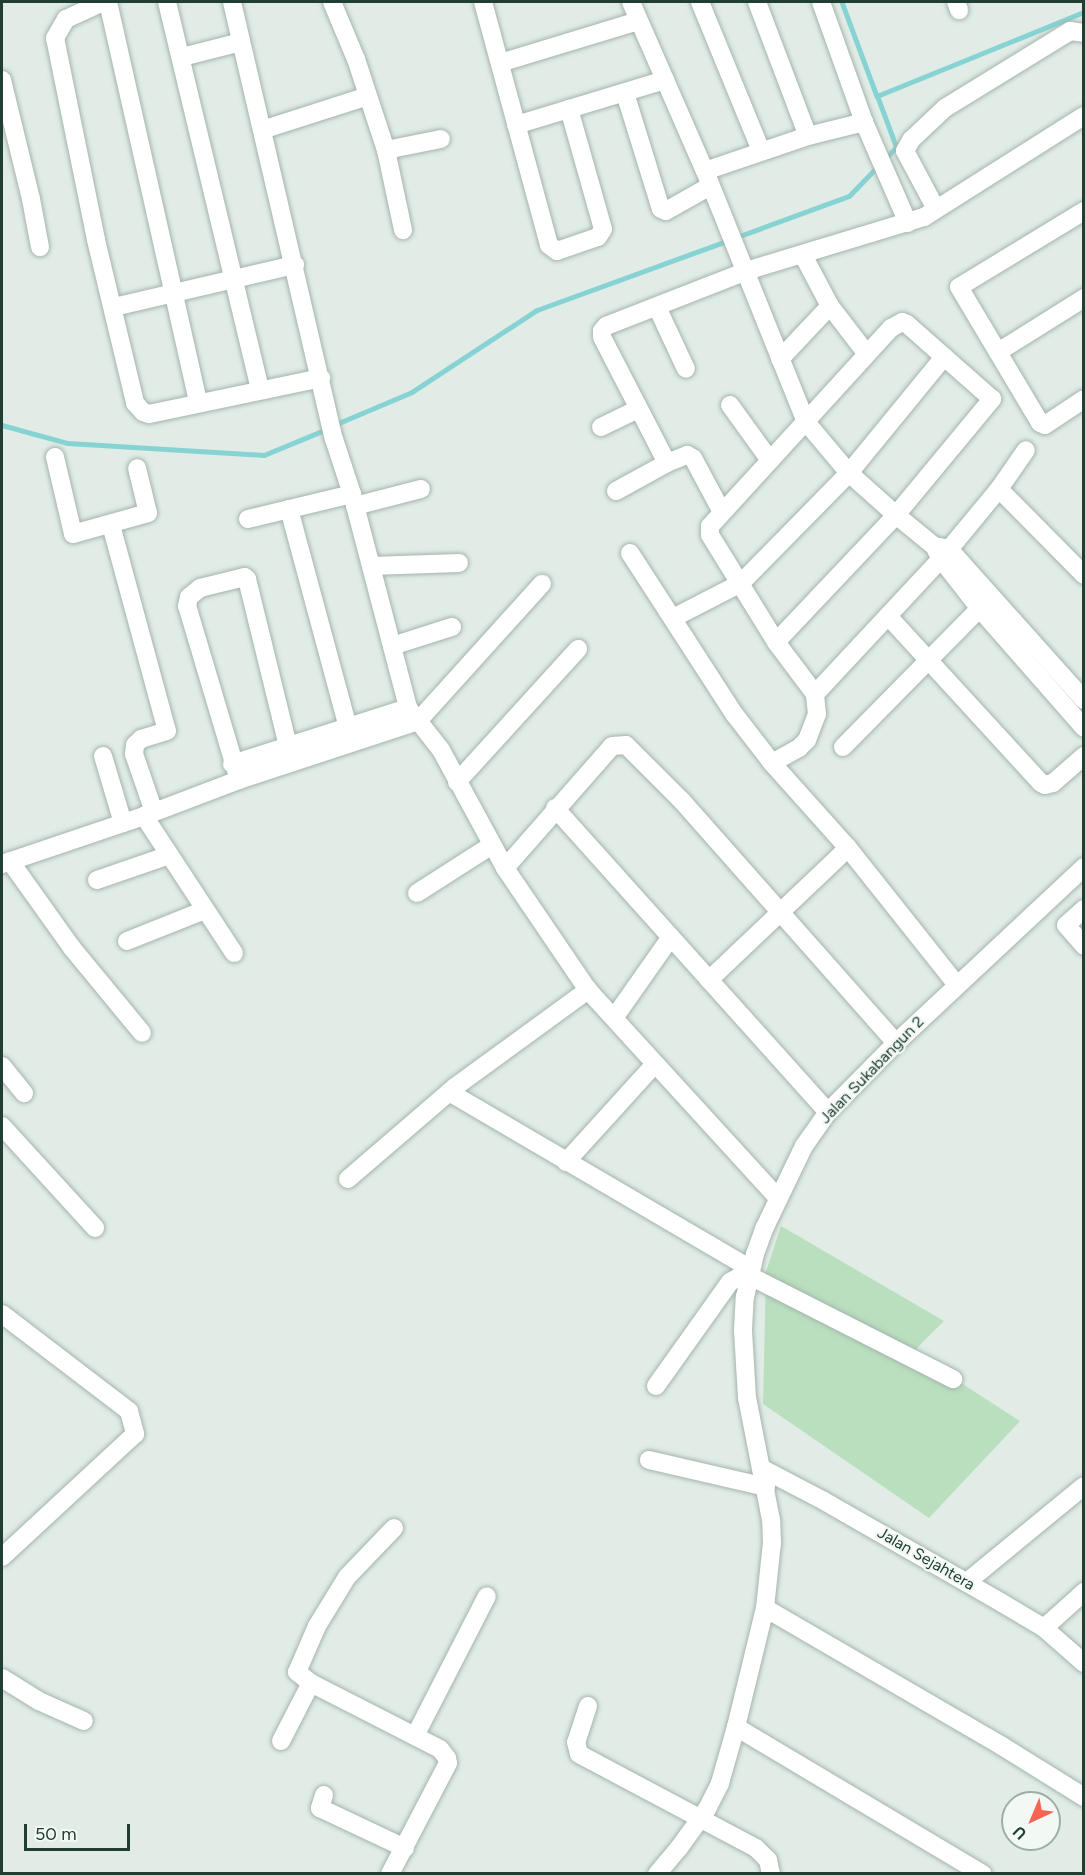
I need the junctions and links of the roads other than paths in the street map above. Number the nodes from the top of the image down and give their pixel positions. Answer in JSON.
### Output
{"nodes":[{"id":1,"x":103,"y":2,"type":"edge"},
{"id":2,"x":108,"y":2,"type":"edge"},
{"id":3,"x":167,"y":2,"type":"edge"},
{"id":4,"x":232,"y":2,"type":"edge"},
{"id":5,"x":332,"y":2,"type":"edge"},
{"id":6,"x":483,"y":2,"type":"edge"},
{"id":7,"x":631,"y":2,"type":"edge"},
{"id":8,"x":700,"y":2,"type":"edge"},
{"id":9,"x":757,"y":2,"type":"edge"},
{"id":10,"x":821,"y":2,"type":"edge"},
{"id":11,"x":638,"y":21,"type":"junction"},
{"id":12,"x":1083,"y":33,"type":"edge"},
{"id":13,"x":241,"y":42,"type":"junction"},
{"id":14,"x":182,"y":57,"type":"junction"},
{"id":15,"x":500,"y":63,"type":"junction"},
{"id":16,"x":2,"y":80,"type":"edge"},
{"id":17,"x":665,"y":80,"type":"junction"},
{"id":18,"x":625,"y":93,"type":"junction"},
{"id":19,"x":368,"y":96,"type":"junction"},
{"id":20,"x":569,"y":109,"type":"junction"},
{"id":21,"x":1083,"y":116,"type":"edge"},
{"id":22,"x":864,"y":122,"type":"junction"},
{"id":23,"x":516,"y":125,"type":"junction"},
{"id":24,"x":262,"y":130,"type":"junction"},
{"id":25,"x":808,"y":136,"type":"junction"},
{"id":26,"x":441,"y":139,"type":"dead end"},
{"id":27,"x":386,"y":150,"type":"junction"},
{"id":28,"x":761,"y":151,"type":"junction"},
{"id":29,"x":709,"y":183,"type":"junction"},
{"id":30,"x":936,"y":209,"type":"junction"},
{"id":31,"x":1083,"y":211,"type":"edge"},
{"id":32,"x":907,"y":219,"type":"junction"},
{"id":33,"x":403,"y":230,"type":"dead end"},
{"id":34,"x":40,"y":247,"type":"dead end"},
{"id":35,"x":803,"y":255,"type":"junction"},
{"id":36,"x":295,"y":265,"type":"junction"},
{"id":37,"x":744,"y":267,"type":"junction"},
{"id":38,"x":233,"y":279,"type":"junction"},
{"id":39,"x":173,"y":293,"type":"junction"},
{"id":40,"x":1083,"y":298,"type":"edge"},
{"id":41,"x":830,"y":306,"type":"junction"},
{"id":42,"x":114,"y":307,"type":"junction"},
{"id":43,"x":657,"y":307,"type":"junction"},
{"id":44,"x":998,"y":352,"type":"junction"},
{"id":45,"x":866,"y":353,"type":"junction"},
{"id":46,"x":944,"y":357,"type":"junction"},
{"id":47,"x":780,"y":359,"type":"junction"},
{"id":48,"x":686,"y":369,"type":"dead end"},
{"id":49,"x":321,"y":378,"type":"junction"},
{"id":50,"x":260,"y":390,"type":"junction"},
{"id":51,"x":1083,"y":399,"type":"edge"},
{"id":52,"x":198,"y":401,"type":"junction"},
{"id":53,"x":730,"y":405,"type":"dead end"},
{"id":54,"x":639,"y":409,"type":"junction"},
{"id":55,"x":806,"y":423,"type":"junction"},
{"id":56,"x":601,"y":427,"type":"dead end"},
{"id":57,"x":1026,"y":450,"type":"dead end"},
{"id":58,"x":55,"y":457,"type":"dead end"},
{"id":59,"x":769,"y":459,"type":"junction"},
{"id":60,"x":667,"y":462,"type":"junction"},
{"id":61,"x":137,"y":468,"type":"dead end"},
{"id":62,"x":849,"y":473,"type":"junction"},
{"id":63,"x":421,"y":489,"type":"dead end"},
{"id":64,"x":999,"y":489,"type":"junction"},
{"id":65,"x":616,"y":491,"type":"dead end"},
{"id":66,"x":354,"y":500,"type":"junction"},
{"id":67,"x":289,"y":509,"type":"junction"},
{"id":68,"x":722,"y":512,"type":"junction"},
{"id":69,"x":896,"y":515,"type":"junction"},
{"id":70,"x":248,"y":519,"type":"dead end"},
{"id":71,"x":111,"y":525,"type":"junction"},
{"id":72,"x":942,"y":551,"type":"junction"},
{"id":73,"x":630,"y":553,"type":"dead end"},
{"id":74,"x":459,"y":562,"type":"dead end"},
{"id":75,"x":371,"y":566,"type":"junction"},
{"id":76,"x":1083,"y":575,"type":"edge"},
{"id":77,"x":741,"y":583,"type":"junction"},
{"id":78,"x":542,"y":584,"type":"dead end"},
{"id":79,"x":986,"y":603,"type":"junction"},
{"id":80,"x":888,"y":616,"type":"junction"},
{"id":81,"x":673,"y":618,"type":"junction"},
{"id":82,"x":452,"y":627,"type":"dead end"},
{"id":83,"x":776,"y":642,"type":"junction"},
{"id":84,"x":392,"y":646,"type":"junction"},
{"id":85,"x":578,"y":649,"type":"dead end"},
{"id":86,"x":927,"y":661,"type":"junction"},
{"id":87,"x":815,"y":694,"type":"junction"},
{"id":88,"x":1083,"y":700,"type":"edge"},
{"id":89,"x":413,"y":714,"type":"junction"},
{"id":90,"x":348,"y":727,"type":"junction"},
{"id":91,"x":1083,"y":728,"type":"edge"},
{"id":92,"x":288,"y":746,"type":"junction"},
{"id":93,"x":843,"y":747,"type":"dead end"},
{"id":94,"x":103,"y":756,"type":"dead end"},
{"id":95,"x":1083,"y":756,"type":"edge"},
{"id":96,"x":772,"y":763,"type":"junction"},
{"id":97,"x":236,"y":772,"type":"junction"},
{"id":98,"x":457,"y":782,"type":"junction"},
{"id":99,"x":555,"y":808,"type":"junction"},
{"id":100,"x":149,"y":814,"type":"junction"},
{"id":101,"x":123,"y":823,"type":"junction"},
{"id":102,"x":492,"y":845,"type":"junction"},
{"id":103,"x":848,"y":848,"type":"junction"},
{"id":104,"x":169,"y":855,"type":"junction"},
{"id":105,"x":6,"y":863,"type":"edge"},
{"id":106,"x":1083,"y":867,"type":"edge"},
{"id":107,"x":505,"y":868,"type":"junction"},
{"id":108,"x":97,"y":880,"type":"dead end"},
{"id":109,"x":417,"y":893,"type":"dead end"},
{"id":110,"x":1047,"y":904,"type":"junction"},
{"id":111,"x":206,"y":909,"type":"junction"},
{"id":112,"x":1083,"y":909,"type":"edge"},
{"id":113,"x":778,"y":912,"type":"junction"},
{"id":114,"x":1066,"y":925,"type":"junction"},
{"id":115,"x":671,"y":938,"type":"junction"},
{"id":116,"x":127,"y":941,"type":"dead end"},
{"id":117,"x":1083,"y":946,"type":"edge"},
{"id":118,"x":234,"y":953,"type":"dead end"},
{"id":119,"x":709,"y":980,"type":"junction"},
{"id":120,"x":957,"y":986,"type":"junction"},
{"id":121,"x":588,"y":990,"type":"junction"},
{"id":122,"x":614,"y":1018,"type":"junction"},
{"id":123,"x":142,"y":1033,"type":"dead end"},
{"id":124,"x":896,"y":1043,"type":"junction"},
{"id":125,"x":655,"y":1064,"type":"junction"},
{"id":126,"x":2,"y":1066,"type":"edge"},
{"id":127,"x":449,"y":1092,"type":"junction"},
{"id":128,"x":24,"y":1093,"type":"dead end"},
{"id":129,"x":828,"y":1112,"type":"junction"},
{"id":130,"x":2,"y":1126,"type":"edge"},
{"id":131,"x":566,"y":1162,"type":"junction"},
{"id":132,"x":348,"y":1179,"type":"dead end"},
{"id":133,"x":778,"y":1198,"type":"junction"},
{"id":134,"x":95,"y":1227,"type":"dead end"},
{"id":135,"x":750,"y":1272,"type":"junction"},
{"id":136,"x":2,"y":1314,"type":"edge"},
{"id":137,"x":953,"y":1379,"type":"dead end"},
{"id":138,"x":656,"y":1386,"type":"dead end"},
{"id":139,"x":649,"y":1460,"type":"dead end"},
{"id":140,"x":761,"y":1468,"type":"junction"},
{"id":141,"x":1083,"y":1486,"type":"edge"},
{"id":142,"x":766,"y":1487,"type":"junction"},
{"id":143,"x":394,"y":1528,"type":"dead end"},
{"id":144,"x":2,"y":1557,"type":"edge"},
{"id":145,"x":967,"y":1582,"type":"junction"},
{"id":146,"x":1083,"y":1592,"type":"edge"},
{"id":147,"x":488,"y":1596,"type":"dead end"},
{"id":148,"x":765,"y":1608,"type":"junction"},
{"id":149,"x":1044,"y":1628,"type":"junction"},
{"id":150,"x":1083,"y":1663,"type":"edge"},
{"id":151,"x":2,"y":1678,"type":"edge"},
{"id":152,"x":311,"y":1683,"type":"junction"},
{"id":153,"x":588,"y":1706,"type":"dead end"},
{"id":154,"x":84,"y":1721,"type":"dead end"},
{"id":155,"x":736,"y":1727,"type":"junction"},
{"id":156,"x":415,"y":1736,"type":"junction"},
{"id":157,"x":280,"y":1741,"type":"dead end"},
{"id":158,"x":324,"y":1795,"type":"dead end"},
{"id":159,"x":1083,"y":1797,"type":"edge"},
{"id":160,"x":699,"y":1820,"type":"junction"},
{"id":161,"x":405,"y":1848,"type":"junction"},
{"id":162,"x":390,"y":1874,"type":"edge"},
{"id":163,"x":657,"y":1874,"type":"edge"},
{"id":164,"x":771,"y":1874,"type":"edge"},
{"id":165,"x":983,"y":1874,"type":"edge"}],
"edges":[{"from":1,"to":42,"type":"street"},
{"from":2,"to":39,"type":"street"},
{"from":3,"to":14,"type":"street"},
{"from":4,"to":13,"type":"street"},
{"from":5,"to":19,"type":"street"},
{"from":6,"to":15,"type":"street"},
{"from":7,"to":11,"type":"street"},
{"from":8,"to":28,"type":"street"},
{"from":9,"to":25,"type":"street"},
{"from":10,"to":22,"type":"street"},
{"from":11,"to":15,"type":"street"},
{"from":11,"to":17,"type":"street"},
{"from":12,"to":30,"type":"street"},
{"from":13,"to":14,"type":"street"},
{"from":13,"to":24,"type":"street"},
{"from":14,"to":38,"type":"street"},
{"from":15,"to":23,"type":"street"},
{"from":16,"to":34,"type":"street"},
{"from":17,"to":18,"type":"street"},
{"from":17,"to":29,"type":"street"},
{"from":18,"to":20,"type":"street"},
{"from":18,"to":29,"type":"street"},
{"from":19,"to":24,"type":"street"},
{"from":19,"to":27,"type":"street"},
{"from":20,"to":23,"type":"street"},
{"from":20,"to":23,"type":"street"},
{"from":21,"to":30,"type":"street"},
{"from":22,"to":25,"type":"street"},
{"from":22,"to":32,"type":"street"},
{"from":24,"to":36,"type":"street"},
{"from":25,"to":28,"type":"street"},
{"from":26,"to":27,"type":"street"},
{"from":27,"to":33,"type":"street"},
{"from":28,"to":29,"type":"street"},
{"from":29,"to":37,"type":"street"},
{"from":30,"to":32,"type":"street"},
{"from":31,"to":44,"type":"street"},
{"from":32,"to":35,"type":"street"},
{"from":35,"to":37,"type":"street"},
{"from":35,"to":41,"type":"street"},
{"from":36,"to":38,"type":"street"},
{"from":36,"to":49,"type":"street"},
{"from":37,"to":43,"type":"street"},
{"from":37,"to":47,"type":"street"},
{"from":38,"to":39,"type":"street"},
{"from":38,"to":50,"type":"street"},
{"from":39,"to":42,"type":"street"},
{"from":39,"to":52,"type":"street"},
{"from":40,"to":44,"type":"street"},
{"from":41,"to":45,"type":"street"},
{"from":41,"to":47,"type":"street"},
{"from":42,"to":52,"type":"street"},
{"from":43,"to":48,"type":"street"},
{"from":43,"to":54,"type":"street"},
{"from":44,"to":51,"type":"street"},
{"from":45,"to":46,"type":"street"},
{"from":45,"to":55,"type":"street"},
{"from":46,"to":62,"type":"street"},
{"from":46,"to":69,"type":"street"},
{"from":47,"to":55,"type":"street"},
{"from":49,"to":50,"type":"street"},
{"from":49,"to":66,"type":"street"},
{"from":50,"to":52,"type":"street"},
{"from":53,"to":59,"type":"street"},
{"from":54,"to":56,"type":"street"},
{"from":54,"to":60,"type":"street"},
{"from":55,"to":59,"type":"street"},
{"from":55,"to":62,"type":"street"},
{"from":57,"to":64,"type":"street"},
{"from":58,"to":71,"type":"street"},
{"from":59,"to":68,"type":"street"},
{"from":60,"to":65,"type":"street"},
{"from":60,"to":68,"type":"street"},
{"from":61,"to":71,"type":"street"},
{"from":62,"to":69,"type":"street"},
{"from":62,"to":77,"type":"street"},
{"from":63,"to":66,"type":"street"},
{"from":64,"to":72,"type":"street"},
{"from":64,"to":76,"type":"street"},
{"from":66,"to":67,"type":"street"},
{"from":66,"to":75,"type":"street"},
{"from":67,"to":70,"type":"street"},
{"from":67,"to":90,"type":"street"},
{"from":68,"to":77,"type":"street"},
{"from":69,"to":72,"type":"street"},
{"from":69,"to":83,"type":"street"},
{"from":71,"to":100,"type":"street"},
{"from":72,"to":79,"type":"street"},
{"from":72,"to":80,"type":"street"},
{"from":73,"to":81,"type":"street"},
{"from":74,"to":75,"type":"street"},
{"from":75,"to":84,"type":"street"},
{"from":77,"to":81,"type":"street"},
{"from":77,"to":83,"type":"street"},
{"from":78,"to":89,"type":"street"},
{"from":79,"to":86,"type":"street"},
{"from":79,"to":88,"type":"street"},
{"from":79,"to":91,"type":"street"},
{"from":80,"to":86,"type":"street"},
{"from":80,"to":87,"type":"street"},
{"from":81,"to":96,"type":"street"},
{"from":82,"to":84,"type":"street"},
{"from":83,"to":87,"type":"street"},
{"from":84,"to":89,"type":"street"},
{"from":85,"to":98,"type":"street"},
{"from":86,"to":93,"type":"street"},
{"from":86,"to":95,"type":"street"},
{"from":87,"to":96,"type":"street"},
{"from":89,"to":90,"type":"street"},
{"from":89,"to":97,"type":"street"},
{"from":89,"to":98,"type":"street"},
{"from":90,"to":92,"type":"street"},
{"from":92,"to":97,"type":"street"},
{"from":92,"to":97,"type":"street"},
{"from":94,"to":101,"type":"street"},
{"from":96,"to":103,"type":"street"},
{"from":97,"to":100,"type":"street"},
{"from":98,"to":102,"type":"street"},
{"from":99,"to":107,"type":"street"},
{"from":99,"to":113,"type":"street"},
{"from":99,"to":115,"type":"street"},
{"from":100,"to":101,"type":"street"},
{"from":100,"to":104,"type":"street"},
{"from":101,"to":105,"type":"street"},
{"from":102,"to":107,"type":"street"},
{"from":102,"to":109,"type":"street"},
{"from":103,"to":113,"type":"street"},
{"from":103,"to":120,"type":"street"},
{"from":104,"to":108,"type":"street"},
{"from":104,"to":111,"type":"street"},
{"from":105,"to":123,"type":"street"},
{"from":106,"to":110,"type":"street","name":"Jalan Sukabangun 2"},
{"from":107,"to":121,"type":"street"},
{"from":110,"to":114,"type":"street"},
{"from":110,"to":120,"type":"street","name":"Jalan Sukabangun 2"},
{"from":111,"to":116,"type":"street"},
{"from":111,"to":118,"type":"street"},
{"from":112,"to":114,"type":"street"},
{"from":113,"to":119,"type":"street"},
{"from":113,"to":124,"type":"street"},
{"from":114,"to":117,"type":"street"},
{"from":115,"to":119,"type":"street"},
{"from":115,"to":122,"type":"street"},
{"from":119,"to":129,"type":"street"},
{"from":120,"to":124,"type":"street","name":"Jalan Sukabangun 2"},
{"from":121,"to":122,"type":"street"},
{"from":121,"to":127,"type":"street"},
{"from":122,"to":125,"type":"street"},
{"from":124,"to":129,"type":"street","name":"Jalan Sukabangun 2"},
{"from":125,"to":131,"type":"street"},
{"from":125,"to":133,"type":"street"},
{"from":126,"to":128,"type":"street"},
{"from":127,"to":131,"type":"street"},
{"from":127,"to":132,"type":"street"},
{"from":129,"to":133,"type":"street","name":"Jalan Sukabangun 2"},
{"from":130,"to":134,"type":"street"},
{"from":131,"to":135,"type":"street"},
{"from":133,"to":135,"type":"street","name":"Jalan Sukabangun 2"},
{"from":135,"to":137,"type":"street"},
{"from":135,"to":138,"type":"street"},
{"from":135,"to":140,"type":"street","name":"Jalan Sukabangun 2"},
{"from":136,"to":144,"type":"street"},
{"from":139,"to":142,"type":"street"},
{"from":140,"to":142,"type":"street","name":"Jalan Sukabangun 2"},
{"from":140,"to":145,"type":"street","name":"Jalan Sejahtera"},
{"from":141,"to":145,"type":"street"},
{"from":142,"to":148,"type":"street","name":"Jalan Sukabangun 2"},
{"from":143,"to":152,"type":"street"},
{"from":145,"to":149,"type":"street","name":"Jalan Sejahtera"},
{"from":146,"to":149,"type":"street"},
{"from":147,"to":156,"type":"street"},
{"from":148,"to":155,"type":"street","name":"Jalan Sukabangun 2"},
{"from":148,"to":159,"type":"street"},
{"from":149,"to":150,"type":"street","name":"Jalan Sejahtera"},
{"from":151,"to":154,"type":"street"},
{"from":152,"to":156,"type":"street"},
{"from":152,"to":157,"type":"street"},
{"from":153,"to":160,"type":"street"},
{"from":155,"to":160,"type":"street","name":"Jalan Sukabangun 2"},
{"from":155,"to":165,"type":"street"},
{"from":156,"to":161,"type":"street"},
{"from":158,"to":161,"type":"street"},
{"from":160,"to":163,"type":"street","name":"Jalan Sukabangun 2"},
{"from":160,"to":164,"type":"street"},
{"from":161,"to":162,"type":"street"}]}
